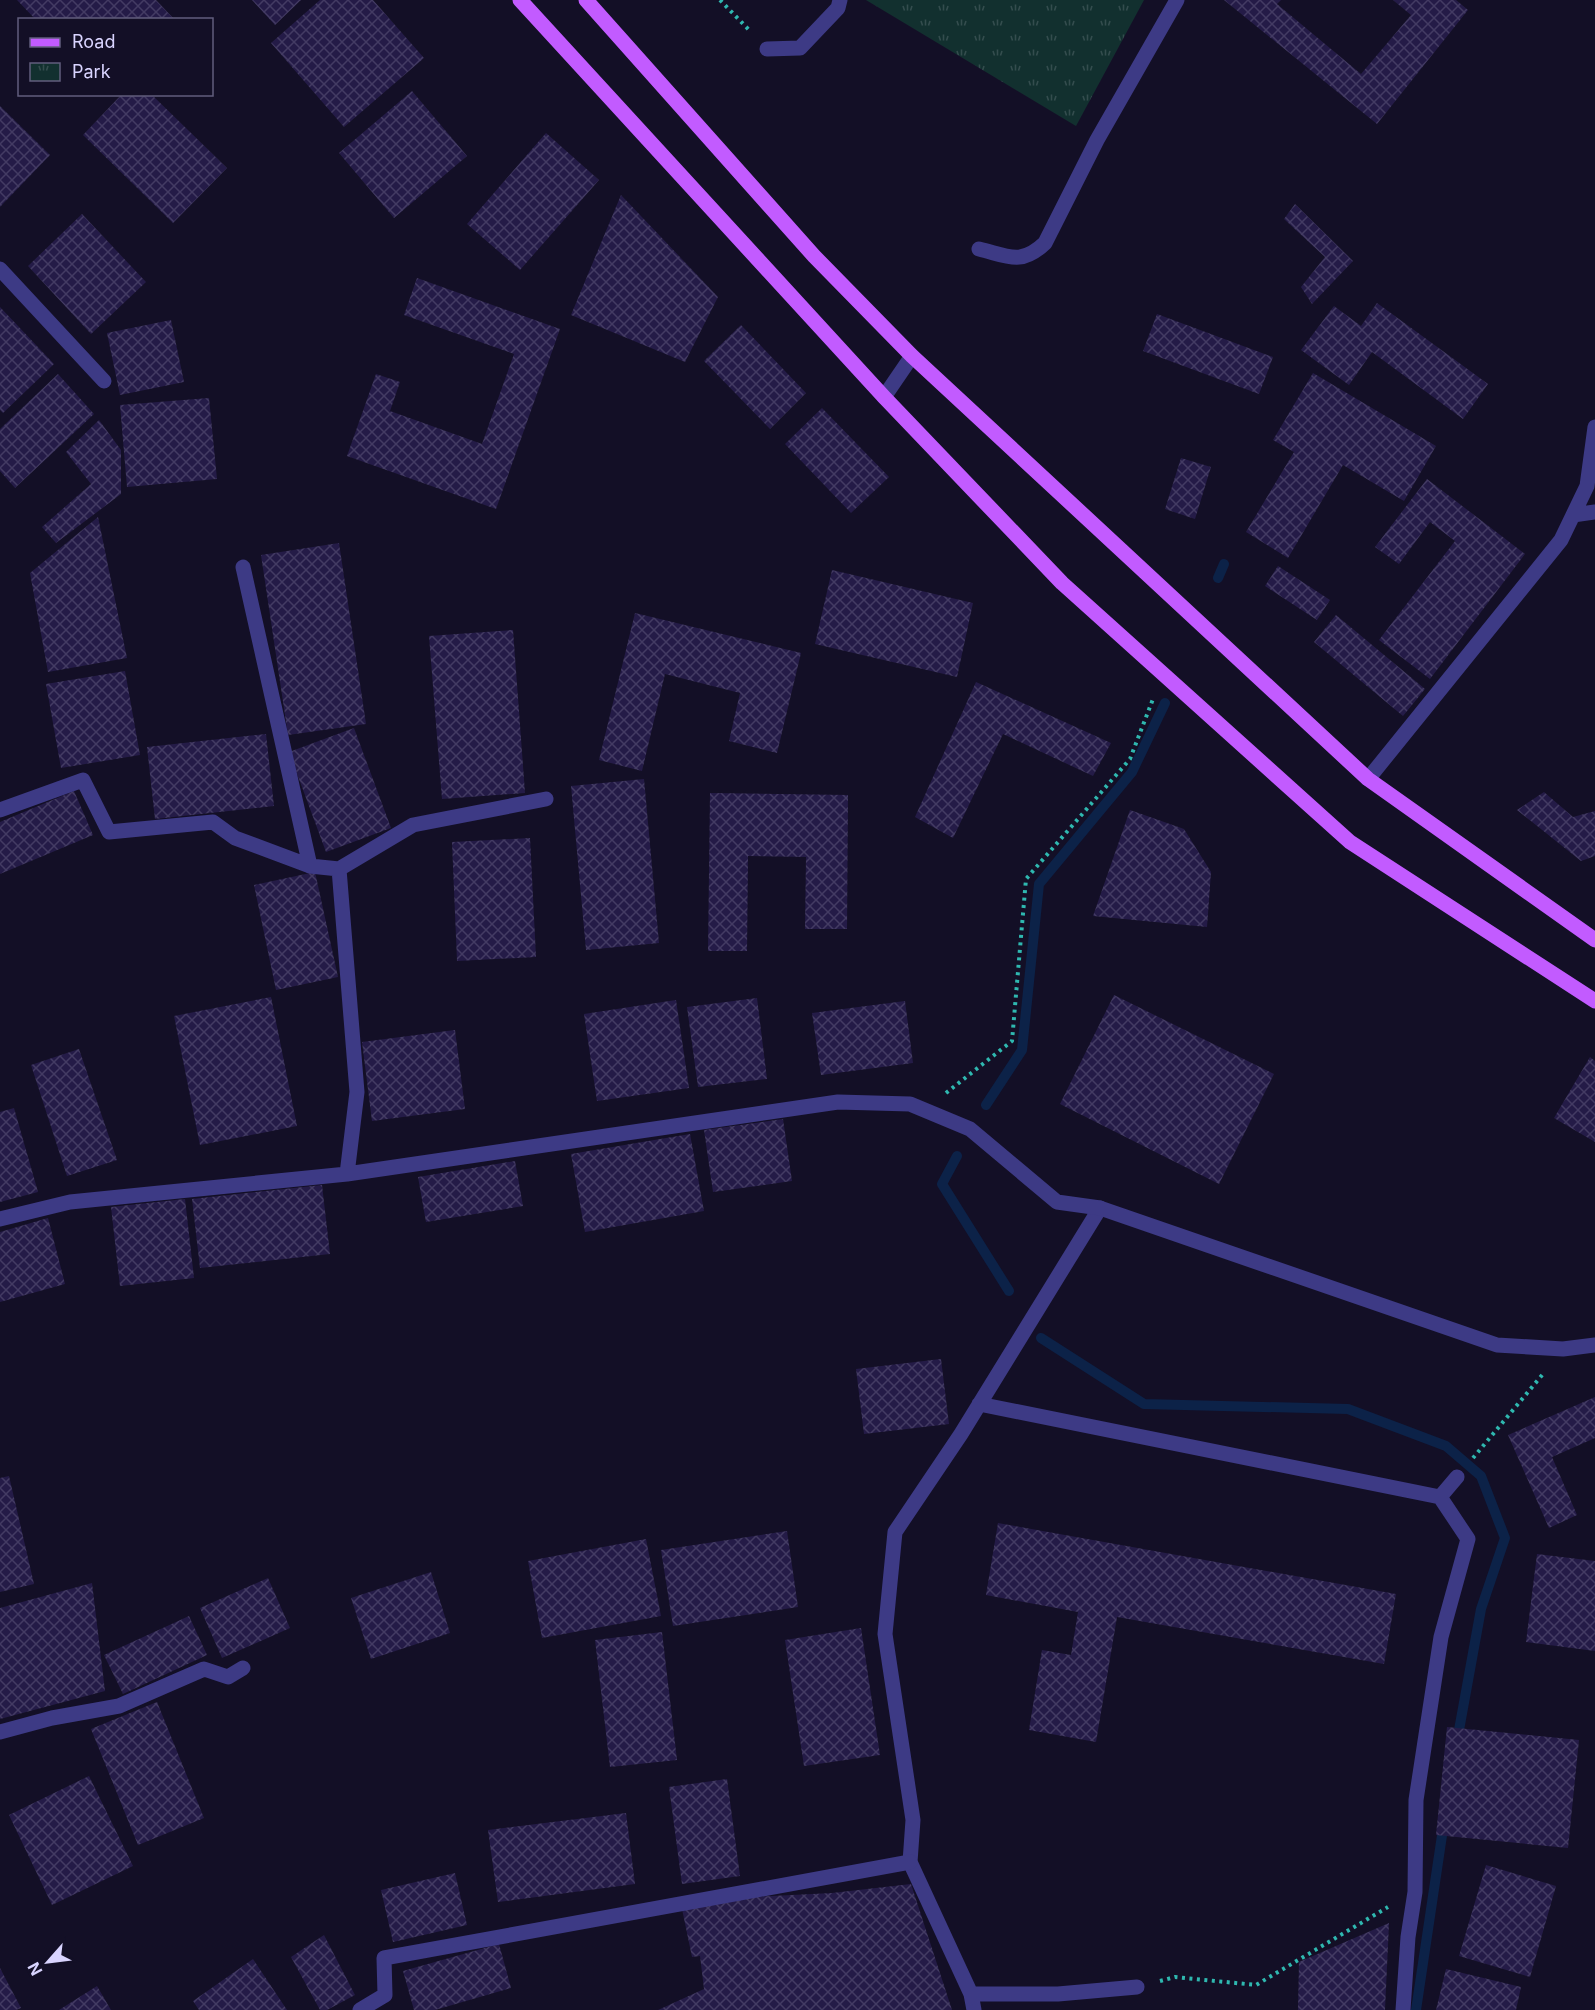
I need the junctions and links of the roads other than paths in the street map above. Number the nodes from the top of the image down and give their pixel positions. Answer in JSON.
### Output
{"nodes":[{"id":1,"x":520,"y":0,"type":"edge"},
{"id":2,"x":586,"y":0,"type":"edge"},
{"id":3,"x":840,"y":0,"type":"edge"},
{"id":4,"x":1177,"y":0,"type":"edge"},
{"id":5,"x":767,"y":49,"type":"road end"},
{"id":6,"x":979,"y":249,"type":"dead end"},
{"id":7,"x":0,"y":269,"type":"edge"},
{"id":8,"x":912,"y":356,"type":"junction"},
{"id":9,"x":104,"y":381,"type":"dead end"},
{"id":10,"x":884,"y":397,"type":"junction"},
{"id":11,"x":1595,"y":427,"type":"edge"},
{"id":12,"x":1595,"y":512,"type":"edge"},
{"id":13,"x":1573,"y":515,"type":"junction"},
{"id":14,"x":243,"y":567,"type":"dead end"},
{"id":15,"x":1368,"y":779,"type":"junction"},
{"id":16,"x":546,"y":799,"type":"dead end"},
{"id":17,"x":0,"y":810,"type":"edge"},
{"id":18,"x":310,"y":866,"type":"junction"},
{"id":19,"x":339,"y":869,"type":"junction"},
{"id":20,"x":1595,"y":940,"type":"edge"},
{"id":21,"x":1595,"y":1001,"type":"edge"},
{"id":22,"x":347,"y":1174,"type":"junction"},
{"id":23,"x":1100,"y":1208,"type":"junction"},
{"id":24,"x":0,"y":1219,"type":"edge"},
{"id":25,"x":1595,"y":1345,"type":"edge"},
{"id":26,"x":980,"y":1404,"type":"junction"},
{"id":27,"x":1456,"y":1477,"type":"dead end"},
{"id":28,"x":1440,"y":1497,"type":"junction"},
{"id":29,"x":243,"y":1668,"type":"dead end"},
{"id":30,"x":0,"y":1732,"type":"edge"},
{"id":31,"x":910,"y":1862,"type":"junction"},
{"id":32,"x":1137,"y":1988,"type":"road end"},
{"id":33,"x":971,"y":1994,"type":"junction"},
{"id":34,"x":360,"y":2010,"type":"edge"},
{"id":35,"x":974,"y":2010,"type":"edge"},
{"id":36,"x":1403,"y":2010,"type":"edge"}],
"edges":[{"from":1,"to":10,"type":"main road"},
{"from":2,"to":8,"type":"main road"},
{"from":3,"to":5,"type":"street"},
{"from":4,"to":6,"type":"street"},
{"from":7,"to":9,"type":"street"},
{"from":8,"to":10,"type":"street"},
{"from":8,"to":15,"type":"main road"},
{"from":10,"to":21,"type":"main road"},
{"from":11,"to":13,"type":"street"},
{"from":12,"to":13,"type":"street"},
{"from":13,"to":15,"type":"street"},
{"from":14,"to":18,"type":"street"},
{"from":15,"to":20,"type":"main road"},
{"from":16,"to":19,"type":"street"},
{"from":17,"to":18,"type":"street"},
{"from":18,"to":19,"type":"street"},
{"from":19,"to":22,"type":"street"},
{"from":22,"to":23,"type":"street"},
{"from":22,"to":24,"type":"street"},
{"from":23,"to":25,"type":"street"},
{"from":23,"to":26,"type":"street"},
{"from":26,"to":28,"type":"street"},
{"from":26,"to":31,"type":"street"},
{"from":27,"to":28,"type":"street"},
{"from":28,"to":36,"type":"street"},
{"from":29,"to":30,"type":"street"},
{"from":31,"to":33,"type":"street"},
{"from":31,"to":34,"type":"street"},
{"from":32,"to":33,"type":"street"},
{"from":33,"to":35,"type":"street"}]}
